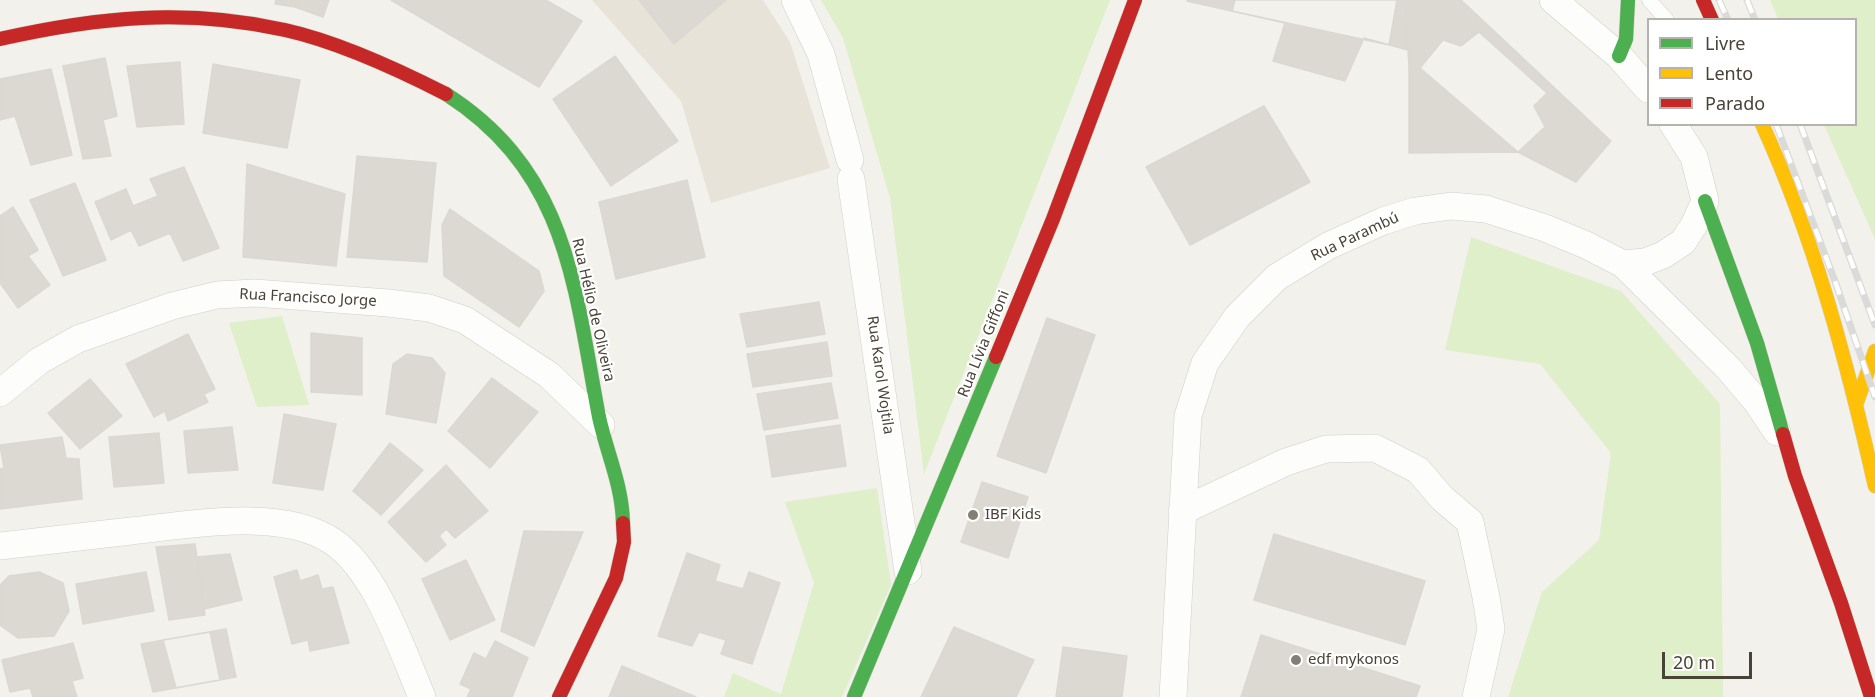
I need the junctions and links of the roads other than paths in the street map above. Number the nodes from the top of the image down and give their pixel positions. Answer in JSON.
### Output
{"nodes":[{"id":1,"x":795,"y":0,"type":"edge"},
{"id":2,"x":1135,"y":0,"type":"edge"},
{"id":3,"x":1553,"y":0,"type":"edge"},
{"id":4,"x":1628,"y":0,"type":"edge"},
{"id":5,"x":1649,"y":0,"type":"edge"},
{"id":6,"x":1703,"y":0,"type":"edge"},
{"id":7,"x":1665,"y":18,"type":"edge"},
{"id":8,"x":1711,"y":18,"type":"edge"},
{"id":9,"x":0,"y":39,"type":"edge"},
{"id":10,"x":1619,"y":56,"type":"junction"},
{"id":11,"x":1647,"y":88,"type":"edge"},
{"id":12,"x":1674,"y":126,"type":"edge"},
{"id":13,"x":1763,"y":129,"type":"edge"},
{"id":14,"x":1705,"y":201,"type":"junction"},
{"id":15,"x":1623,"y":264,"type":"junction"},
{"id":16,"x":1875,"y":351,"type":"edge"},
{"id":17,"x":0,"y":393,"type":"edge"},
{"id":18,"x":1857,"y":402,"type":"junction"},
{"id":19,"x":601,"y":425,"type":"junction"},
{"id":20,"x":1787,"y":447,"type":"junction"},
{"id":21,"x":1875,"y":486,"type":"edge"},
{"id":22,"x":1182,"y":511,"type":"junction"},
{"id":23,"x":0,"y":546,"type":"edge"},
{"id":24,"x":908,"y":571,"type":"junction"},
{"id":25,"x":422,"y":697,"type":"edge"},
{"id":26,"x":559,"y":697,"type":"edge"},
{"id":27,"x":854,"y":697,"type":"edge"},
{"id":28,"x":1173,"y":697,"type":"edge"},
{"id":29,"x":1476,"y":697,"type":"edge"},
{"id":30,"x":1870,"y":697,"type":"edge"}],
"edges":[{"from":1,"to":24,"type":"street","name":"Rua Karol Wojtila"},
{"from":2,"to":24,"type":"street","name":"Rua Lívia Giffoni"},
{"from":3,"to":10,"type":"street"},
{"from":4,"to":10,"type":"street"},
{"from":5,"to":7,"type":"lane"},
{"from":6,"to":8,"type":"street"},
{"from":9,"to":19,"type":"street","name":"Rua Hélio de Oliveira"},
{"from":10,"to":11,"type":"street"},
{"from":12,"to":14,"type":"street"},
{"from":13,"to":18,"type":"street"},
{"from":14,"to":15,"type":"street"},
{"from":14,"to":20,"type":"street"},
{"from":15,"to":20,"type":"street","name":"Rua Parambú"},
{"from":15,"to":22,"type":"street","name":"Rua Parambú"},
{"from":16,"to":18,"type":"street"},
{"from":17,"to":19,"type":"street","name":"Rua Francisco Jorge"},
{"from":18,"to":21,"type":"street"},
{"from":19,"to":26,"type":"street","name":"Rua Hélio de Oliveira"},
{"from":20,"to":30,"type":"street"},
{"from":22,"to":28,"type":"street","name":"Rua Parambú"},
{"from":22,"to":29,"type":"street"},
{"from":23,"to":25,"type":"street"},
{"from":24,"to":27,"type":"street","name":"Rua Lívia Giffoni"}]}
